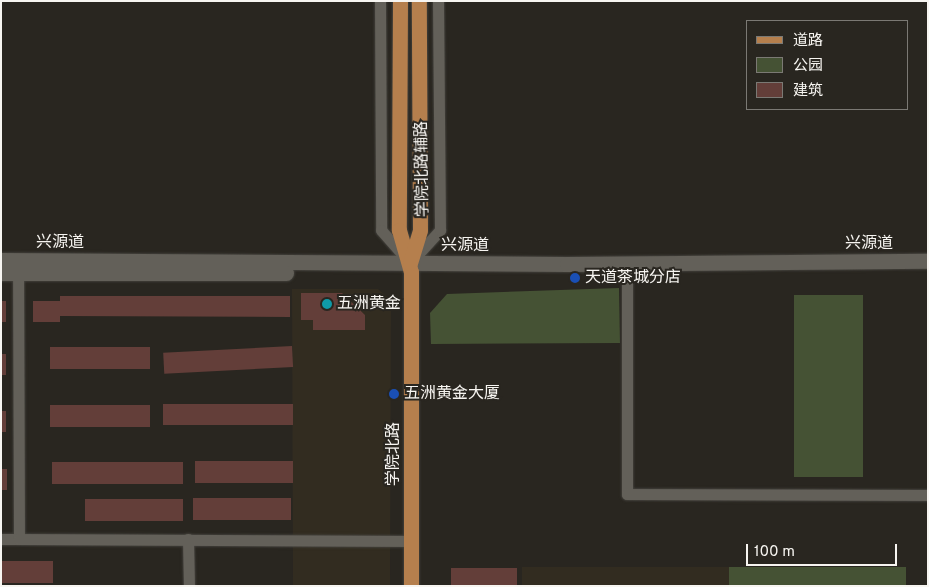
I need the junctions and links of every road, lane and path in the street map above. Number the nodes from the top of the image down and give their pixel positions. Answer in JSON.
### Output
{"nodes":[{"id":1,"x":380,"y":1,"type":"edge"},
{"id":2,"x":400,"y":1,"type":"edge"},
{"id":3,"x":420,"y":1,"type":"edge"},
{"id":4,"x":438,"y":1,"type":"edge"},
{"id":5,"x":380,"y":74,"type":"junction"},
{"id":6,"x":400,"y":76,"type":"junction"},
{"id":7,"x":420,"y":77,"type":"junction"},
{"id":8,"x":438,"y":78,"type":"junction"},
{"id":9,"x":1,"y":260,"type":"edge"},
{"id":10,"x":928,"y":261,"type":"edge"},
{"id":11,"x":18,"y":267,"type":"junction"},
{"id":12,"x":411,"y":268,"type":"junction"},
{"id":13,"x":627,"y":268,"type":"junction"},
{"id":14,"x":928,"y":271,"type":"edge"},
{"id":15,"x":1,"y":273,"type":"edge"},
{"id":16,"x":928,"y":495,"type":"edge"},
{"id":17,"x":1,"y":539,"type":"edge"},
{"id":18,"x":19,"y":539,"type":"junction"},
{"id":19,"x":188,"y":539,"type":"junction"},
{"id":20,"x":411,"y":541,"type":"junction"},
{"id":21,"x":189,"y":586,"type":"edge"},
{"id":22,"x":411,"y":586,"type":"edge"}],
"edges":[{"from":1,"to":5,"type":"street"},
{"from":2,"to":6,"type":"main road","name":"学院北路"},
{"from":3,"to":7,"type":"main road","name":"学院北路"},
{"from":4,"to":8,"type":"street","name":"学院北路辅路"},
{"from":5,"to":6,"type":"street"},
{"from":5,"to":12,"type":"street"},
{"from":6,"to":12,"type":"main road","name":"学院北路"},
{"from":7,"to":8,"type":"street"},
{"from":7,"to":12,"type":"main road","name":"学院北路"},
{"from":8,"to":12,"type":"street","name":"学院北路辅路"},
{"from":9,"to":11,"type":"main road","name":"兴源道"},
{"from":10,"to":13,"type":"main road","name":"兴源道"},
{"from":11,"to":12,"type":"main road","name":"兴源道"},
{"from":11,"to":15,"type":"main road","name":"兴源道"},
{"from":11,"to":18,"type":"street"},
{"from":12,"to":13,"type":"main road","name":"兴源道"},
{"from":12,"to":20,"type":"main road","name":"学院北路"},
{"from":13,"to":14,"type":"main road","name":"兴源道"},
{"from":13,"to":16,"type":"street"},
{"from":17,"to":18,"type":"street"},
{"from":18,"to":19,"type":"street"},
{"from":19,"to":20,"type":"street"},
{"from":19,"to":21,"type":"street"},
{"from":20,"to":22,"type":"main road","name":"学院北路"}]}
